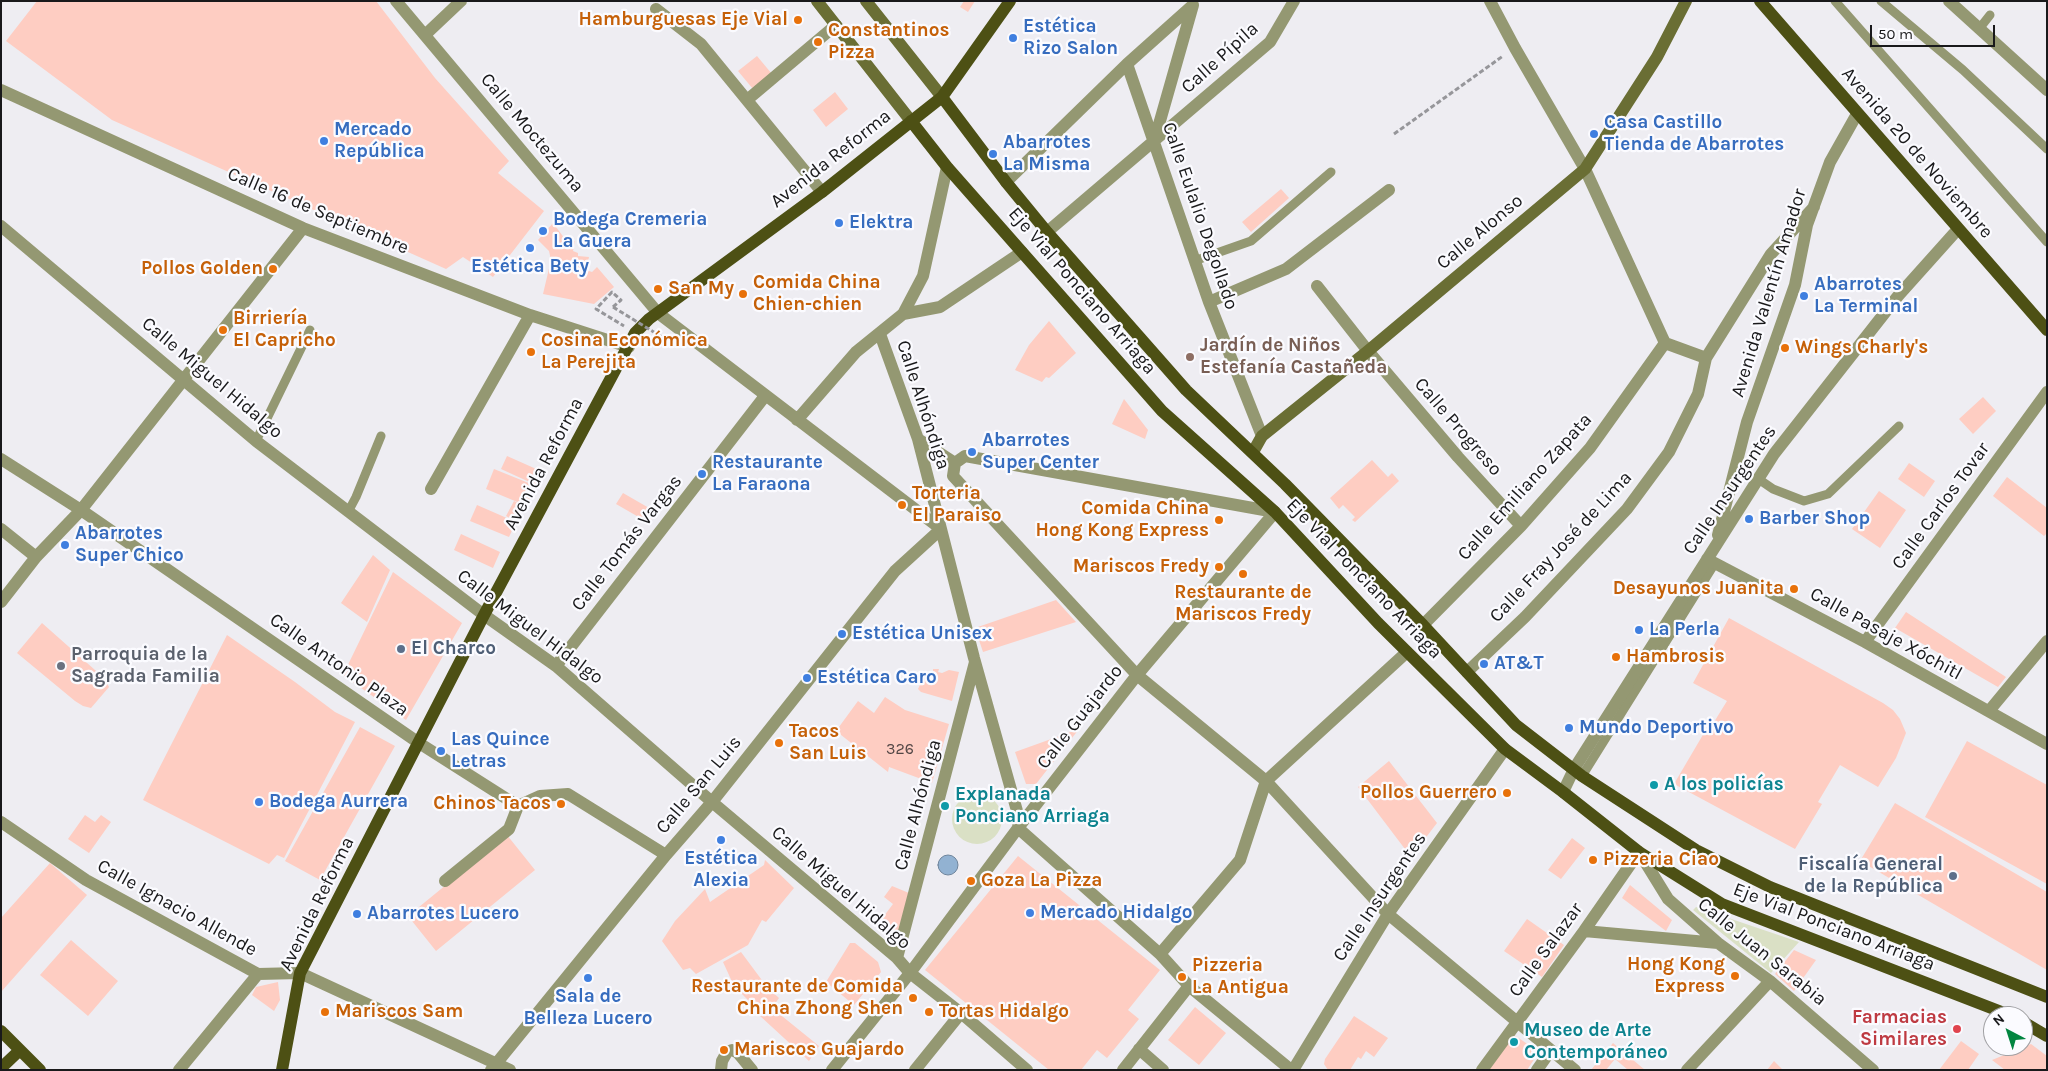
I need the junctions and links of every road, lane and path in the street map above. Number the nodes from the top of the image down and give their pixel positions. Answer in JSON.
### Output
{"nodes":[{"id":1,"x":396,"y":1,"type":"edge"},
{"id":2,"x":461,"y":1,"type":"edge"},
{"id":3,"x":817,"y":1,"type":"edge"},
{"id":4,"x":866,"y":1,"type":"edge"},
{"id":5,"x":1010,"y":1,"type":"edge"},
{"id":6,"x":1294,"y":1,"type":"edge"},
{"id":7,"x":1490,"y":1,"type":"edge"},
{"id":8,"x":1686,"y":1,"type":"edge"},
{"id":9,"x":1760,"y":1,"type":"edge"},
{"id":10,"x":1835,"y":1,"type":"edge"},
{"id":11,"x":1881,"y":1,"type":"edge"},
{"id":12,"x":1949,"y":1,"type":"edge"},
{"id":13,"x":1194,"y":3,"type":"edge"},
{"id":14,"x":656,"y":9,"type":"dead end"},
{"id":15,"x":1990,"y":15,"type":"dead end"},
{"id":16,"x":836,"y":25,"type":"junction"},
{"id":17,"x":1979,"y":29,"type":"junction"},
{"id":18,"x":425,"y":35,"type":"junction"},
{"id":19,"x":1515,"y":48,"type":"junction"},
{"id":20,"x":1127,"y":64,"type":"junction"},
{"id":21,"x":1,"y":90,"type":"edge"},
{"id":22,"x":2047,"y":90,"type":"edge"},
{"id":23,"x":942,"y":97,"type":"junction"},
{"id":24,"x":747,"y":100,"type":"junction"},
{"id":25,"x":1857,"y":114,"type":"junction"},
{"id":26,"x":911,"y":121,"type":"junction"},
{"id":27,"x":1394,"y":134,"type":"dead end"},
{"id":28,"x":1154,"y":142,"type":"junction"},
{"id":29,"x":2047,"y":149,"type":"edge"},
{"id":30,"x":947,"y":167,"type":"junction"},
{"id":31,"x":1585,"y":169,"type":"junction"},
{"id":32,"x":1332,"y":172,"type":"dead end"},
{"id":33,"x":1006,"y":182,"type":"junction"},
{"id":34,"x":1389,"y":190,"type":"dead end"},
{"id":35,"x":822,"y":192,"type":"junction"},
{"id":36,"x":1814,"y":207,"type":"junction"},
{"id":37,"x":1,"y":226,"type":"edge"},
{"id":38,"x":303,"y":228,"type":"junction"},
{"id":39,"x":1958,"y":229,"type":"junction"},
{"id":40,"x":1047,"y":232,"type":"junction"},
{"id":41,"x":2047,"y":242,"type":"edge"},
{"id":42,"x":1022,"y":252,"type":"junction"},
{"id":43,"x":1194,"y":261,"type":"junction"},
{"id":44,"x":1317,"y":286,"type":"dead end"},
{"id":45,"x":1209,"y":302,"type":"junction"},
{"id":46,"x":658,"y":313,"type":"junction"},
{"id":47,"x":903,"y":314,"type":"junction"},
{"id":48,"x":530,"y":315,"type":"junction"},
{"id":49,"x":310,"y":330,"type":"dead end"},
{"id":50,"x":2047,"y":330,"type":"edge"},
{"id":51,"x":635,"y":333,"type":"junction"},
{"id":52,"x":880,"y":334,"type":"junction"},
{"id":53,"x":665,"y":339,"type":"dead end"},
{"id":54,"x":1665,"y":343,"type":"junction"},
{"id":55,"x":629,"y":347,"type":"junction"},
{"id":56,"x":1368,"y":351,"type":"junction"},
{"id":57,"x":1706,"y":358,"type":"junction"},
{"id":58,"x":185,"y":380,"type":"junction"},
{"id":59,"x":2047,"y":392,"type":"edge"},
{"id":60,"x":765,"y":396,"type":"junction"},
{"id":61,"x":797,"y":420,"type":"junction"},
{"id":62,"x":1899,"y":426,"type":"dead end"},
{"id":63,"x":381,"y":436,"type":"dead end"},
{"id":64,"x":1262,"y":436,"type":"junction"},
{"id":65,"x":918,"y":439,"type":"junction"},
{"id":66,"x":256,"y":441,"type":"junction"},
{"id":67,"x":1253,"y":452,"type":"junction"},
{"id":68,"x":1,"y":459,"type":"edge"},
{"id":69,"x":955,"y":463,"type":"junction"},
{"id":70,"x":1757,"y":478,"type":"junction"},
{"id":71,"x":431,"y":489,"type":"dead end"},
{"id":72,"x":81,"y":510,"type":"junction"},
{"id":73,"x":348,"y":512,"type":"junction"},
{"id":74,"x":1274,"y":512,"type":"junction"},
{"id":75,"x":1520,"y":526,"type":"junction"},
{"id":76,"x":1,"y":528,"type":"edge"},
{"id":77,"x":941,"y":530,"type":"junction"},
{"id":78,"x":1714,"y":547,"type":"junction"},
{"id":79,"x":36,"y":557,"type":"junction"},
{"id":80,"x":1711,"y":561,"type":"junction"},
{"id":81,"x":1,"y":602,"type":"edge"},
{"id":82,"x":484,"y":615,"type":"junction"},
{"id":83,"x":1423,"y":625,"type":"junction"},
{"id":84,"x":1865,"y":642,"type":"junction"},
{"id":85,"x":2047,"y":642,"type":"edge"},
{"id":86,"x":1407,"y":652,"type":"junction"},
{"id":87,"x":975,"y":662,"type":"junction"},
{"id":88,"x":556,"y":666,"type":"junction"},
{"id":89,"x":1467,"y":672,"type":"junction"},
{"id":90,"x":1137,"y":674,"type":"junction"},
{"id":91,"x":1989,"y":711,"type":"junction"},
{"id":92,"x":420,"y":743,"type":"junction"},
{"id":93,"x":2047,"y":744,"type":"edge"},
{"id":94,"x":1505,"y":749,"type":"junction"},
{"id":95,"x":1578,"y":773,"type":"junction"},
{"id":96,"x":1266,"y":781,"type":"junction"},
{"id":97,"x":1563,"y":792,"type":"junction"},
{"id":98,"x":712,"y":802,"type":"junction"},
{"id":99,"x":518,"y":806,"type":"junction"},
{"id":100,"x":1,"y":822,"type":"edge"},
{"id":101,"x":1018,"y":828,"type":"junction"},
{"id":102,"x":1639,"y":852,"type":"junction"},
{"id":103,"x":666,"y":854,"type":"junction"},
{"id":104,"x":445,"y":881,"type":"dead end"},
{"id":105,"x":1388,"y":914,"type":"junction"},
{"id":106,"x":1584,"y":931,"type":"junction"},
{"id":107,"x":1718,"y":943,"type":"junction"},
{"id":108,"x":1160,"y":954,"type":"junction"},
{"id":109,"x":897,"y":958,"type":"junction"},
{"id":110,"x":300,"y":973,"type":"junction"},
{"id":111,"x":910,"y":973,"type":"junction"},
{"id":112,"x":258,"y":974,"type":"junction"},
{"id":113,"x":1770,"y":981,"type":"junction"},
{"id":114,"x":1189,"y":986,"type":"junction"},
{"id":115,"x":2047,"y":997,"type":"edge"},
{"id":116,"x":1986,"y":1006,"type":"edge"},
{"id":117,"x":961,"y":1013,"type":"junction"},
{"id":118,"x":1516,"y":1021,"type":"junction"},
{"id":119,"x":2033,"y":1028,"type":"edge"},
{"id":120,"x":1,"y":1031,"type":"edge"},
{"id":121,"x":2047,"y":1036,"type":"edge"},
{"id":122,"x":1140,"y":1049,"type":"junction"},
{"id":123,"x":20,"y":1050,"type":"junction"},
{"id":124,"x":1551,"y":1050,"type":"junction"},
{"id":125,"x":493,"y":1066,"type":"edge"},
{"id":126,"x":1,"y":1068,"type":"edge"},
{"id":127,"x":40,"y":1070,"type":"edge"},
{"id":128,"x":179,"y":1070,"type":"edge"},
{"id":129,"x":282,"y":1070,"type":"edge"},
{"id":130,"x":510,"y":1070,"type":"edge"},
{"id":131,"x":720,"y":1070,"type":"edge"},
{"id":132,"x":752,"y":1070,"type":"edge"},
{"id":133,"x":832,"y":1070,"type":"edge"},
{"id":134,"x":915,"y":1070,"type":"edge"},
{"id":135,"x":1027,"y":1070,"type":"edge"},
{"id":136,"x":1122,"y":1070,"type":"edge"},
{"id":137,"x":1163,"y":1070,"type":"edge"},
{"id":138,"x":1292,"y":1070,"type":"edge"},
{"id":139,"x":1482,"y":1070,"type":"edge"},
{"id":140,"x":1537,"y":1070,"type":"edge"},
{"id":141,"x":1575,"y":1070,"type":"edge"},
{"id":142,"x":1687,"y":1070,"type":"edge"},
{"id":143,"x":1874,"y":1070,"type":"edge"}],
"edges":[{"from":1,"to":18,"type":"street","name":"Calle Moctezuma"},
{"from":2,"to":18,"type":"street"},
{"from":3,"to":16,"type":"street","name":"Eje Vial Ponciano Arriaga"},
{"from":4,"to":23,"type":"street","name":"Eje Vial Ponciano Arriaga"},
{"from":5,"to":23,"type":"main road","name":"Avenida Reforma"},
{"from":6,"to":28,"type":"street","name":"Calle Pípila"},
{"from":7,"to":19,"type":"street"},
{"from":8,"to":31,"type":"street","name":"Calle Alonso"},
{"from":9,"to":25,"type":"main road","name":"Avenida 20 de Noviembre"},
{"from":10,"to":41,"type":"lane"},
{"from":11,"to":29,"type":"lane"},
{"from":12,"to":17,"type":"street"},
{"from":13,"to":20,"type":"street"},
{"from":13,"to":28,"type":"street"},
{"from":14,"to":24,"type":"street"},
{"from":15,"to":17,"type":"lane"},
{"from":16,"to":24,"type":"street"},
{"from":16,"to":26,"type":"street","name":"Eje Vial Ponciano Arriaga"},
{"from":17,"to":22,"type":"street"},
{"from":18,"to":46,"type":"street","name":"Calle Moctezuma"},
{"from":19,"to":27,"type":"path"},
{"from":19,"to":31,"type":"street"},
{"from":20,"to":28,"type":"street","name":"Calle Eulalio Degollado"},
{"from":20,"to":33,"type":"street"},
{"from":21,"to":38,"type":"street","name":"Calle 16 de Septiembre"},
{"from":23,"to":26,"type":"main road","name":"Avenida Reforma"},
{"from":23,"to":33,"type":"main road","name":"Eje Vial Ponciano Arriaga"},
{"from":24,"to":35,"type":"street"},
{"from":25,"to":36,"type":"street","name":"Avenida Valentín Amador"},
{"from":25,"to":39,"type":"main road","name":"Avenida 20 de Noviembre"},
{"from":26,"to":30,"type":"main road","name":"Eje Vial Ponciano Arriaga"},
{"from":26,"to":35,"type":"main road","name":"Avenida Reforma"},
{"from":28,"to":40,"type":"street","name":"Calle Pípila"},
{"from":28,"to":43,"type":"street","name":"Calle Eulalio Degollado"},
{"from":30,"to":42,"type":"main road","name":"Eje Vial Ponciano Arriaga"},
{"from":30,"to":47,"type":"street"},
{"from":31,"to":54,"type":"street"},
{"from":31,"to":56,"type":"street","name":"Calle Alonso"},
{"from":32,"to":43,"type":"lane"},
{"from":33,"to":40,"type":"main road","name":"Eje Vial Ponciano Arriaga"},
{"from":34,"to":45,"type":"street"},
{"from":35,"to":46,"type":"main road","name":"Avenida Reforma"},
{"from":36,"to":57,"type":"street","name":"Calle Fray José de Lima"},
{"from":36,"to":78,"type":"street","name":"Avenida Valentín Amador"},
{"from":37,"to":58,"type":"street","name":"Calle Miguel Hidalgo"},
{"from":38,"to":48,"type":"street","name":"Calle 16 de Septiembre"},
{"from":38,"to":58,"type":"street"},
{"from":39,"to":50,"type":"main road","name":"Avenida 20 de Noviembre"},
{"from":39,"to":70,"type":"street","name":"Calle Insurgentes"},
{"from":40,"to":67,"type":"main road","name":"Eje Vial Ponciano Arriaga"},
{"from":42,"to":47,"type":"street"},
{"from":42,"to":74,"type":"main road","name":"Eje Vial Ponciano Arriaga"},
{"from":43,"to":45,"type":"street","name":"Calle Eulalio Degollado"},
{"from":44,"to":56,"type":"street","name":"Calle Progreso"},
{"from":45,"to":64,"type":"street","name":"Calle Eulalio Degollado"},
{"from":46,"to":51,"type":"main road","name":"Avenida Reforma"},
{"from":46,"to":60,"type":"street"},
{"from":47,"to":52,"type":"street"},
{"from":48,"to":55,"type":"street","name":"Calle 16 de Septiembre"},
{"from":48,"to":71,"type":"street"},
{"from":49,"to":66,"type":"lane"},
{"from":51,"to":53,"type":"path","bridge":true},
{"from":51,"to":55,"type":"main road","name":"Avenida Reforma"},
{"from":52,"to":61,"type":"street"},
{"from":52,"to":65,"type":"street","name":"Calle Alhóndiga"},
{"from":54,"to":57,"type":"street"},
{"from":54,"to":75,"type":"street","name":"Calle Emiliano Zapata"},
{"from":55,"to":82,"type":"main road","name":"Avenida Reforma"},
{"from":56,"to":64,"type":"street","name":"Calle Alonso"},
{"from":56,"to":75,"type":"street","name":"Calle Progreso"},
{"from":57,"to":89,"type":"street","name":"Calle Fray José de Lima"},
{"from":58,"to":66,"type":"street","name":"Calle Miguel Hidalgo"},
{"from":58,"to":72,"type":"street"},
{"from":59,"to":84,"type":"street","name":"Calle Carlos Tovar"},
{"from":60,"to":61,"type":"street"},
{"from":60,"to":88,"type":"street","name":"Calle Tomás Vargas"},
{"from":61,"to":77,"type":"street"},
{"from":62,"to":70,"type":"lane"},
{"from":63,"to":73,"type":"lane"},
{"from":64,"to":67,"type":"street","name":"Calle Alonso"},
{"from":65,"to":69,"type":"street"},
{"from":65,"to":77,"type":"street","name":"Calle Alhóndiga"},
{"from":66,"to":73,"type":"street","name":"Calle Miguel Hidalgo"},
{"from":67,"to":83,"type":"main road","name":"Eje Vial Ponciano Arriaga"},
{"from":68,"to":72,"type":"street","name":"Calle Antonio Plaza"},
{"from":69,"to":74,"type":"street"},
{"from":69,"to":90,"type":"street"},
{"from":70,"to":78,"type":"street","name":"Calle Insurgentes"},
{"from":72,"to":79,"type":"street"},
{"from":72,"to":92,"type":"street","name":"Calle Antonio Plaza"},
{"from":73,"to":82,"type":"street","name":"Calle Miguel Hidalgo"},
{"from":74,"to":86,"type":"main road","name":"Eje Vial Ponciano Arriaga"},
{"from":74,"to":90,"type":"street","name":"Calle Guajardo"},
{"from":75,"to":83,"type":"street","name":"Calle Emiliano Zapata"},
{"from":76,"to":79,"type":"street"},
{"from":77,"to":87,"type":"street","name":"Calle Alhóndiga"},
{"from":77,"to":98,"type":"street","name":"Calle San Luis"},
{"from":78,"to":80,"type":"street","name":"Calle Insurgentes"},
{"from":79,"to":81,"type":"street"},
{"from":80,"to":84,"type":"street","name":"Calle Pasaje Xóchitl"},
{"from":80,"to":95,"type":"street","name":"Calle Insurgentes"},
{"from":82,"to":88,"type":"street","name":"Calle Miguel Hidalgo"},
{"from":82,"to":92,"type":"main road","name":"Avenida Reforma"},
{"from":83,"to":89,"type":"main road","name":"Eje Vial Ponciano Arriaga"},
{"from":84,"to":91,"type":"street","name":"Calle Pasaje Xóchitl"},
{"from":85,"to":91,"type":"street"},
{"from":86,"to":94,"type":"main road","name":"Eje Vial Ponciano Arriaga"},
{"from":86,"to":96,"type":"street"},
{"from":87,"to":101,"type":"street","name":"Calle Alhóndiga"},
{"from":87,"to":109,"type":"street","name":"Calle Alhóndiga"},
{"from":88,"to":98,"type":"street","name":"Calle Miguel Hidalgo"},
{"from":89,"to":95,"type":"main road","name":"Eje Vial Ponciano Arriaga"},
{"from":90,"to":96,"type":"street"},
{"from":90,"to":101,"type":"street","name":"Calle Guajardo"},
{"from":91,"to":93,"type":"street","name":"Calle Pasaje Xóchitl"},
{"from":92,"to":99,"type":"street","name":"Calle Antonio Plaza"},
{"from":92,"to":110,"type":"main road","name":"Avenida Reforma"},
{"from":94,"to":97,"type":"main road","name":"Eje Vial Ponciano Arriaga"},
{"from":94,"to":105,"type":"street","name":"Calle Insurgentes"},
{"from":95,"to":97,"type":"street","name":"Calle Insurgentes"},
{"from":95,"to":115,"type":"main road","name":"Eje Vial Ponciano Arriaga"},
{"from":96,"to":105,"type":"street"},
{"from":96,"to":108,"type":"street"},
{"from":97,"to":102,"type":"main road","name":"Eje Vial Ponciano Arriaga"},
{"from":98,"to":103,"type":"street","name":"Calle San Luis"},
{"from":98,"to":109,"type":"street","name":"Calle Miguel Hidalgo"},
{"from":99,"to":103,"type":"street"},
{"from":99,"to":104,"type":"street"},
{"from":100,"to":112,"type":"street","name":"Calle Ignacio Allende"},
{"from":101,"to":108,"type":"street"},
{"from":101,"to":111,"type":"street","name":"Calle Guajardo"},
{"from":102,"to":106,"type":"street","name":"Calle Salazar"},
{"from":102,"to":107,"type":"street","name":"Calle Juan Sarabia"},
{"from":102,"to":116,"type":"main road","name":"Eje Vial Ponciano Arriaga"},
{"from":103,"to":125,"type":"street","name":"Calle San Luis"},
{"from":105,"to":118,"type":"street"},
{"from":105,"to":138,"type":"street","name":"Calle Insurgentes"},
{"from":106,"to":107,"type":"street"},
{"from":106,"to":118,"type":"street","name":"Calle Salazar"},
{"from":107,"to":113,"type":"street","name":"Calle Juan Sarabia"},
{"from":108,"to":114,"type":"street"},
{"from":109,"to":111,"type":"street","name":"Calle Miguel Hidalgo"},
{"from":110,"to":112,"type":"street","name":"Calle Ignacio Allende"},
{"from":110,"to":125,"type":"street","name":"Calle Ignacio Allende"},
{"from":110,"to":129,"type":"main road","name":"Avenida Reforma"},
{"from":111,"to":117,"type":"street","name":"Calle Miguel Hidalgo"},
{"from":111,"to":133,"type":"street","name":"Calle Guajardo"},
{"from":112,"to":128,"type":"street"},
{"from":113,"to":142,"type":"street"},
{"from":113,"to":143,"type":"street","name":"Calle Juan Sarabia"},
{"from":114,"to":122,"type":"street"},
{"from":114,"to":138,"type":"street"},
{"from":117,"to":134,"type":"street"},
{"from":117,"to":135,"type":"street","name":"Calle Miguel Hidalgo"},
{"from":118,"to":124,"type":"street"},
{"from":118,"to":139,"type":"street","name":"Calle Salazar"},
{"from":119,"to":121,"type":"main road"},
{"from":120,"to":123,"type":"main road"},
{"from":122,"to":136,"type":"street"},
{"from":122,"to":137,"type":"street"},
{"from":123,"to":126,"type":"main road"},
{"from":123,"to":127,"type":"main road"},
{"from":124,"to":140,"type":"street"},
{"from":124,"to":141,"type":"street"},
{"from":125,"to":130,"type":"street","name":"Calle Ignacio Allende"},
{"from":131,"to":132,"type":"street"}]}
